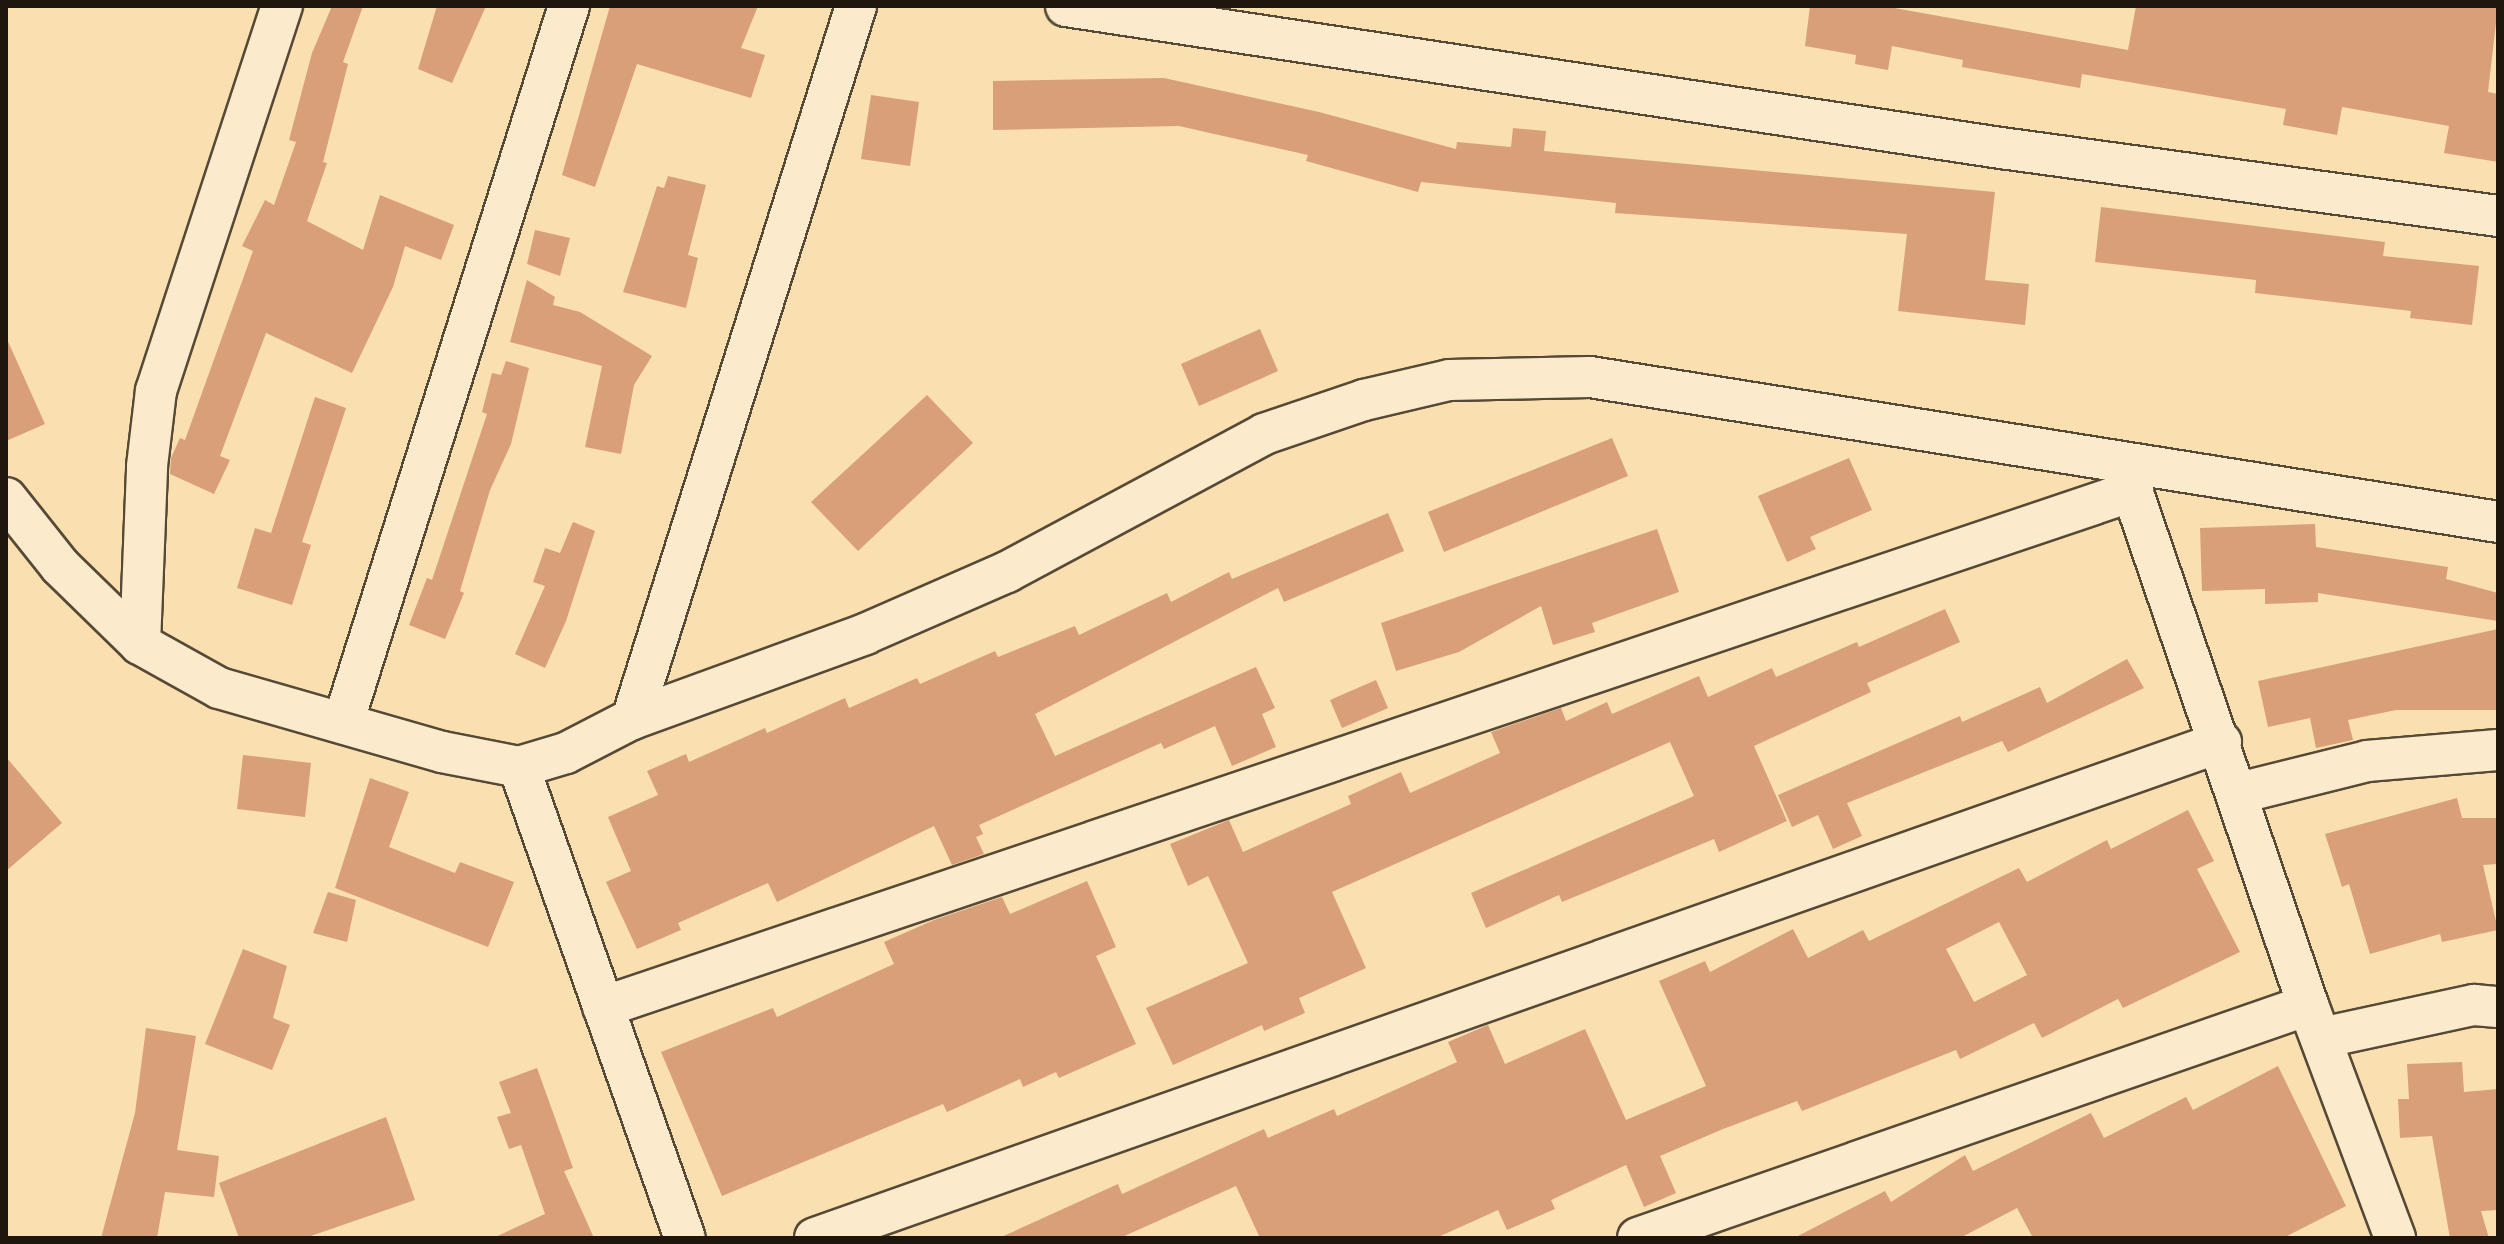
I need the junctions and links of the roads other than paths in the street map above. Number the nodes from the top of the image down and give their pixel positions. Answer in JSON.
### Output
{"nodes":[{"id":1,"x":282,"y":6,"type":"edge"},
{"id":2,"x":569,"y":6,"type":"edge"},
{"id":3,"x":856,"y":6,"type":"edge"},
{"id":4,"x":1066,"y":6,"type":"edge"},
{"id":5,"x":2498,"y":216,"type":"edge"},
{"id":6,"x":2128,"y":477,"type":"junction"},
{"id":7,"x":6,"y":498,"type":"edge"},
{"id":8,"x":2498,"y":522,"type":"edge"},
{"id":9,"x":140,"y":644,"type":"junction"},
{"id":10,"x":632,"y":719,"type":"junction"},
{"id":11,"x":343,"y":723,"type":"junction"},
{"id":12,"x":2221,"y":742,"type":"junction"},
{"id":13,"x":2498,"y":750,"type":"edge"},
{"id":14,"x":519,"y":767,"type":"junction"},
{"id":15,"x":2239,"y":793,"type":"junction"},
{"id":16,"x":603,"y":1007,"type":"junction"},
{"id":17,"x":2498,"y":1007,"type":"edge"},
{"id":18,"x":2315,"y":1021,"type":"junction"},
{"id":19,"x":685,"y":1238,"type":"edge"},
{"id":20,"x":815,"y":1238,"type":"edge"},
{"id":21,"x":1638,"y":1238,"type":"edge"},
{"id":22,"x":2395,"y":1238,"type":"edge"}],
"edges":[{"from":1,"to":9,"type":"street"},
{"from":2,"to":11,"type":"street"},
{"from":3,"to":10,"type":"street"},
{"from":4,"to":5,"type":"street"},
{"from":6,"to":8,"type":"street"},
{"from":6,"to":10,"type":"street"},
{"from":6,"to":12,"type":"street"},
{"from":6,"to":16,"type":"street"},
{"from":7,"to":9,"type":"street"},
{"from":9,"to":11,"type":"street"},
{"from":10,"to":14,"type":"street"},
{"from":11,"to":14,"type":"street"},
{"from":12,"to":15,"type":"street"},
{"from":12,"to":20,"type":"street"},
{"from":13,"to":15,"type":"street"},
{"from":14,"to":16,"type":"street"},
{"from":15,"to":18,"type":"street"},
{"from":16,"to":19,"type":"street"},
{"from":17,"to":18,"type":"street"},
{"from":18,"to":21,"type":"street"},
{"from":18,"to":22,"type":"street"}]}
